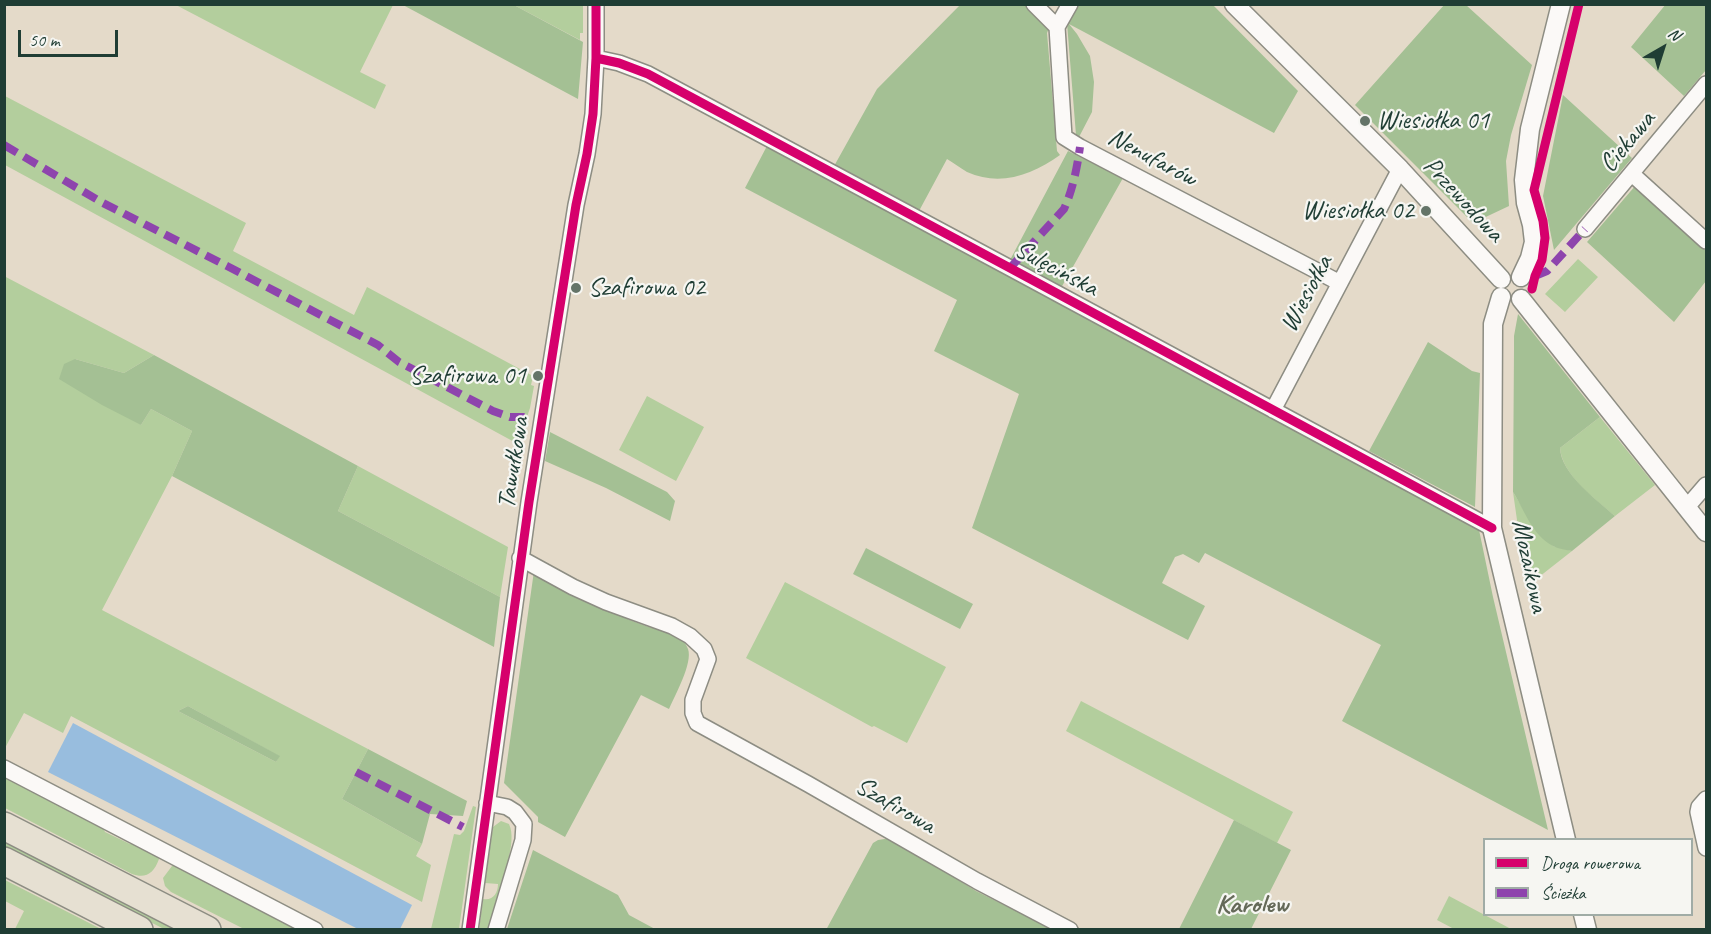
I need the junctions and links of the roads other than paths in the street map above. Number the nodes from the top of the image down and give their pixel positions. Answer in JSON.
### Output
{"nodes":[{"id":1,"x":596,"y":4,"type":"edge"},
{"id":2,"x":1034,"y":4,"type":"edge"},
{"id":3,"x":1070,"y":4,"type":"edge"},
{"id":4,"x":1234,"y":4,"type":"edge"},
{"id":5,"x":1561,"y":4,"type":"edge"},
{"id":6,"x":1057,"y":27,"type":"junction"},
{"id":7,"x":596,"y":58,"type":"junction"},
{"id":8,"x":1707,"y":84,"type":"edge"},
{"id":9,"x":1400,"y":169,"type":"junction"},
{"id":10,"x":1632,"y":174,"type":"junction"},
{"id":11,"x":1585,"y":230,"type":"dead end"},
{"id":12,"x":1707,"y":241,"type":"edge"},
{"id":13,"x":1521,"y":277,"type":"junction"},
{"id":14,"x":1501,"y":279,"type":"junction"},
{"id":15,"x":1340,"y":283,"type":"junction"},
{"id":16,"x":1501,"y":297,"type":"junction"},
{"id":17,"x":1521,"y":299,"type":"junction"},
{"id":18,"x":1273,"y":410,"type":"junction"},
{"id":19,"x":1707,"y":485,"type":"edge"},
{"id":20,"x":1687,"y":507,"type":"junction"},
{"id":21,"x":1492,"y":528,"type":"junction"},
{"id":22,"x":1707,"y":532,"type":"edge"},
{"id":23,"x":520,"y":558,"type":"junction"},
{"id":24,"x":4,"y":768,"type":"edge"},
{"id":25,"x":1707,"y":799,"type":"edge"},
{"id":26,"x":488,"y":803,"type":"junction"},
{"id":27,"x":4,"y":826,"type":"edge"},
{"id":28,"x":1566,"y":838,"type":"edge"},
{"id":29,"x":1707,"y":848,"type":"edge"},
{"id":30,"x":4,"y":861,"type":"edge"},
{"id":31,"x":139,"y":930,"type":"edge"},
{"id":32,"x":207,"y":930,"type":"edge"},
{"id":33,"x":315,"y":930,"type":"edge"},
{"id":34,"x":470,"y":930,"type":"edge"},
{"id":35,"x":496,"y":930,"type":"edge"},
{"id":36,"x":1070,"y":930,"type":"edge"}],
"edges":[{"from":1,"to":7,"type":"street","name":"Tawułkowa"},
{"from":2,"to":6,"type":"street"},
{"from":3,"to":6,"type":"street"},
{"from":4,"to":9,"type":"street","name":"Przewodowa"},
{"from":5,"to":13,"type":"street"},
{"from":6,"to":15,"type":"street","name":"Nenufarów"},
{"from":7,"to":18,"type":"street","name":"Sulęcińska"},
{"from":7,"to":23,"type":"street","name":"Tawułkowa"},
{"from":8,"to":10,"type":"street","name":"Ciekawa"},
{"from":9,"to":14,"type":"street","name":"Przewodowa"},
{"from":9,"to":15,"type":"street","name":"Wiesiołka"},
{"from":10,"to":11,"type":"street","name":"Ciekawa"},
{"from":10,"to":12,"type":"street"},
{"from":13,"to":14,"type":"street"},
{"from":13,"to":17,"type":"street"},
{"from":14,"to":16,"type":"street"},
{"from":15,"to":18,"type":"street","name":"Wiesiołka"},
{"from":16,"to":17,"type":"street"},
{"from":16,"to":21,"type":"street","name":"Mozaikowa"},
{"from":17,"to":20,"type":"street"},
{"from":18,"to":21,"type":"street","name":"Sulęcińska"},
{"from":19,"to":20,"type":"street"},
{"from":20,"to":22,"type":"street"},
{"from":21,"to":28,"type":"street","name":"Mozaikowa"},
{"from":23,"to":26,"type":"street","name":"Tawułkowa"},
{"from":23,"to":36,"type":"street","name":"Szafirowa"},
{"from":24,"to":33,"type":"street"},
{"from":25,"to":29,"type":"street"},
{"from":26,"to":34,"type":"street","name":"Tawułkowa"},
{"from":26,"to":35,"type":"street"},
{"from":27,"to":32,"type":"highway"},
{"from":30,"to":31,"type":"highway"}]}
